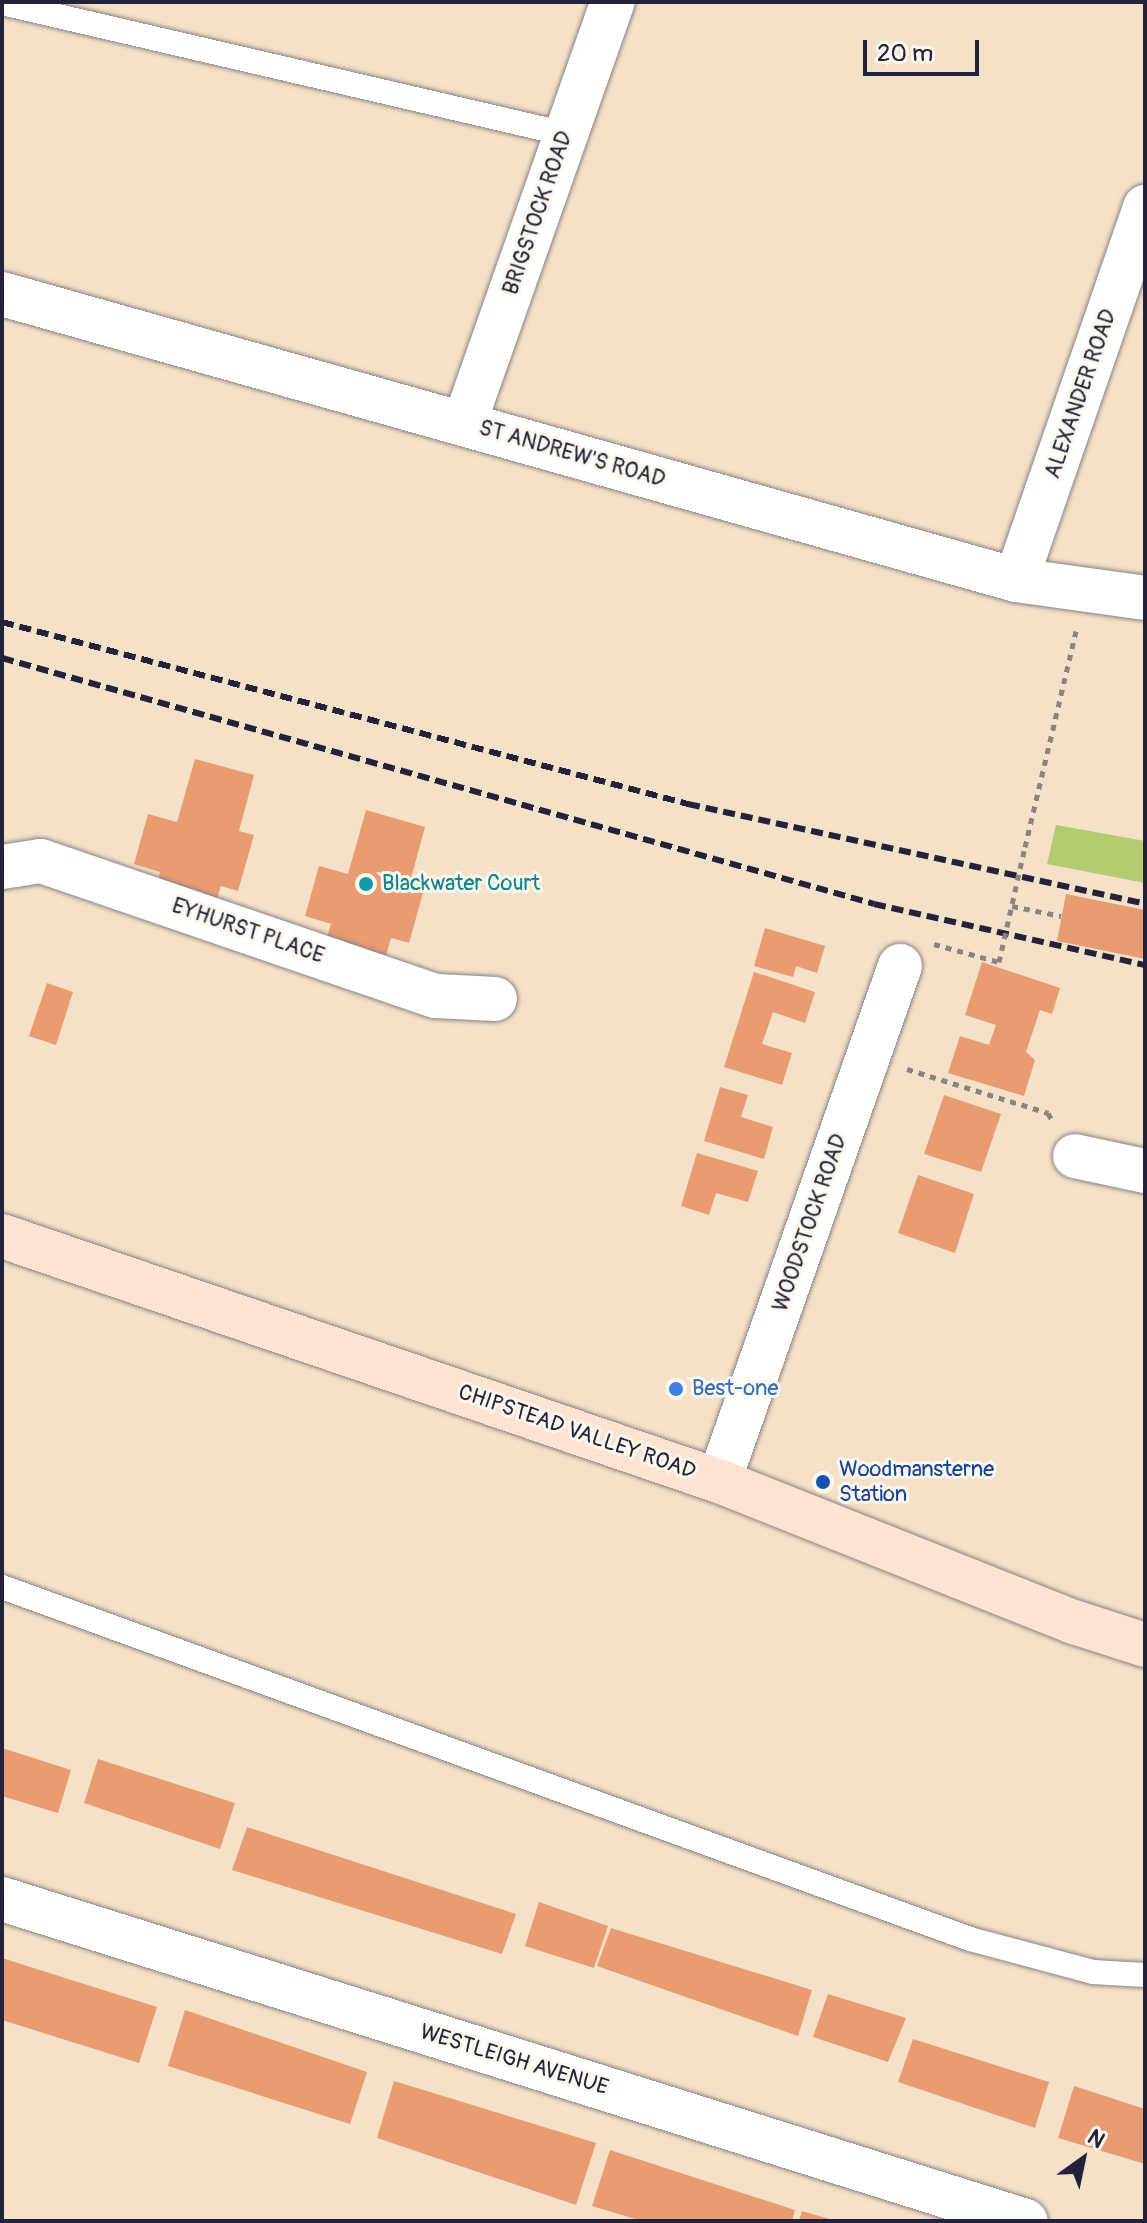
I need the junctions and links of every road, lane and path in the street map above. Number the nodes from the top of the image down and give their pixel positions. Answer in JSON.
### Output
{"nodes":[{"id":1,"x":613,"y":2,"type":"edge"},
{"id":2,"x":2,"y":3,"type":"edge"},
{"id":3,"x":566,"y":134,"type":"junction"},
{"id":4,"x":1145,"y":207,"type":"edge"},
{"id":5,"x":2,"y":294,"type":"edge"},
{"id":6,"x":464,"y":424,"type":"junction"},
{"id":7,"x":1016,"y":580,"type":"junction"},
{"id":8,"x":1085,"y":591,"type":"junction"},
{"id":9,"x":1145,"y":598,"type":"edge"},
{"id":10,"x":2,"y":867,"type":"edge"},
{"id":11,"x":1012,"y":906,"type":"junction"},
{"id":12,"x":1061,"y":916,"type":"dead end"},
{"id":13,"x":916,"y":955,"type":"joint"},
{"id":14,"x":495,"y":999,"type":"dead end"},
{"id":15,"x":868,"y":1057,"type":"junction"},
{"id":16,"x":1075,"y":1156,"type":"joint"},
{"id":17,"x":1145,"y":1171,"type":"edge"},
{"id":18,"x":2,"y":1236,"type":"edge"},
{"id":19,"x":719,"y":1481,"type":"junction"},
{"id":20,"x":2,"y":1587,"type":"edge"},
{"id":21,"x":1145,"y":1645,"type":"edge"},
{"id":22,"x":2,"y":1899,"type":"edge"},
{"id":23,"x":1145,"y":1975,"type":"edge"},
{"id":24,"x":1026,"y":2221,"type":"edge"}],
"edges":[{"from":1,"to":3,"type":"street","name":"BRIGSTOCK ROAD"},
{"from":2,"to":3,"type":"lane"},
{"from":3,"to":6,"type":"street","name":"BRIGSTOCK ROAD"},
{"from":4,"to":7,"type":"street","name":"ALEXANDER ROAD"},
{"from":5,"to":6,"type":"street","name":"ST ANDREW'S ROAD"},
{"from":6,"to":7,"type":"street","name":"ST ANDREW'S ROAD"},
{"from":7,"to":8,"type":"street","name":"ST ANDREW'S ROAD"},
{"from":8,"to":9,"type":"street","name":"ST ANDREW'S ROAD"},
{"from":8,"to":11,"type":"path","bridge":true},
{"from":10,"to":14,"type":"street","name":"EYHURST PLACE"},
{"from":11,"to":12,"type":"path"},
{"from":11,"to":13,"type":"path","bridge":true},
{"from":13,"to":15,"type":"street","name":"WOODSTOCK ROAD"},
{"from":15,"to":16,"type":"path"},
{"from":15,"to":19,"type":"street","name":"WOODSTOCK ROAD"},
{"from":16,"to":17,"type":"street"},
{"from":18,"to":19,"type":"main road","name":"CHIPSTEAD VALLEY ROAD"},
{"from":19,"to":21,"type":"main road","name":"CHIPSTEAD VALLEY ROAD"},
{"from":20,"to":23,"type":"lane"},
{"from":22,"to":24,"type":"street","name":"WESTLEIGH AVENUE"}]}
